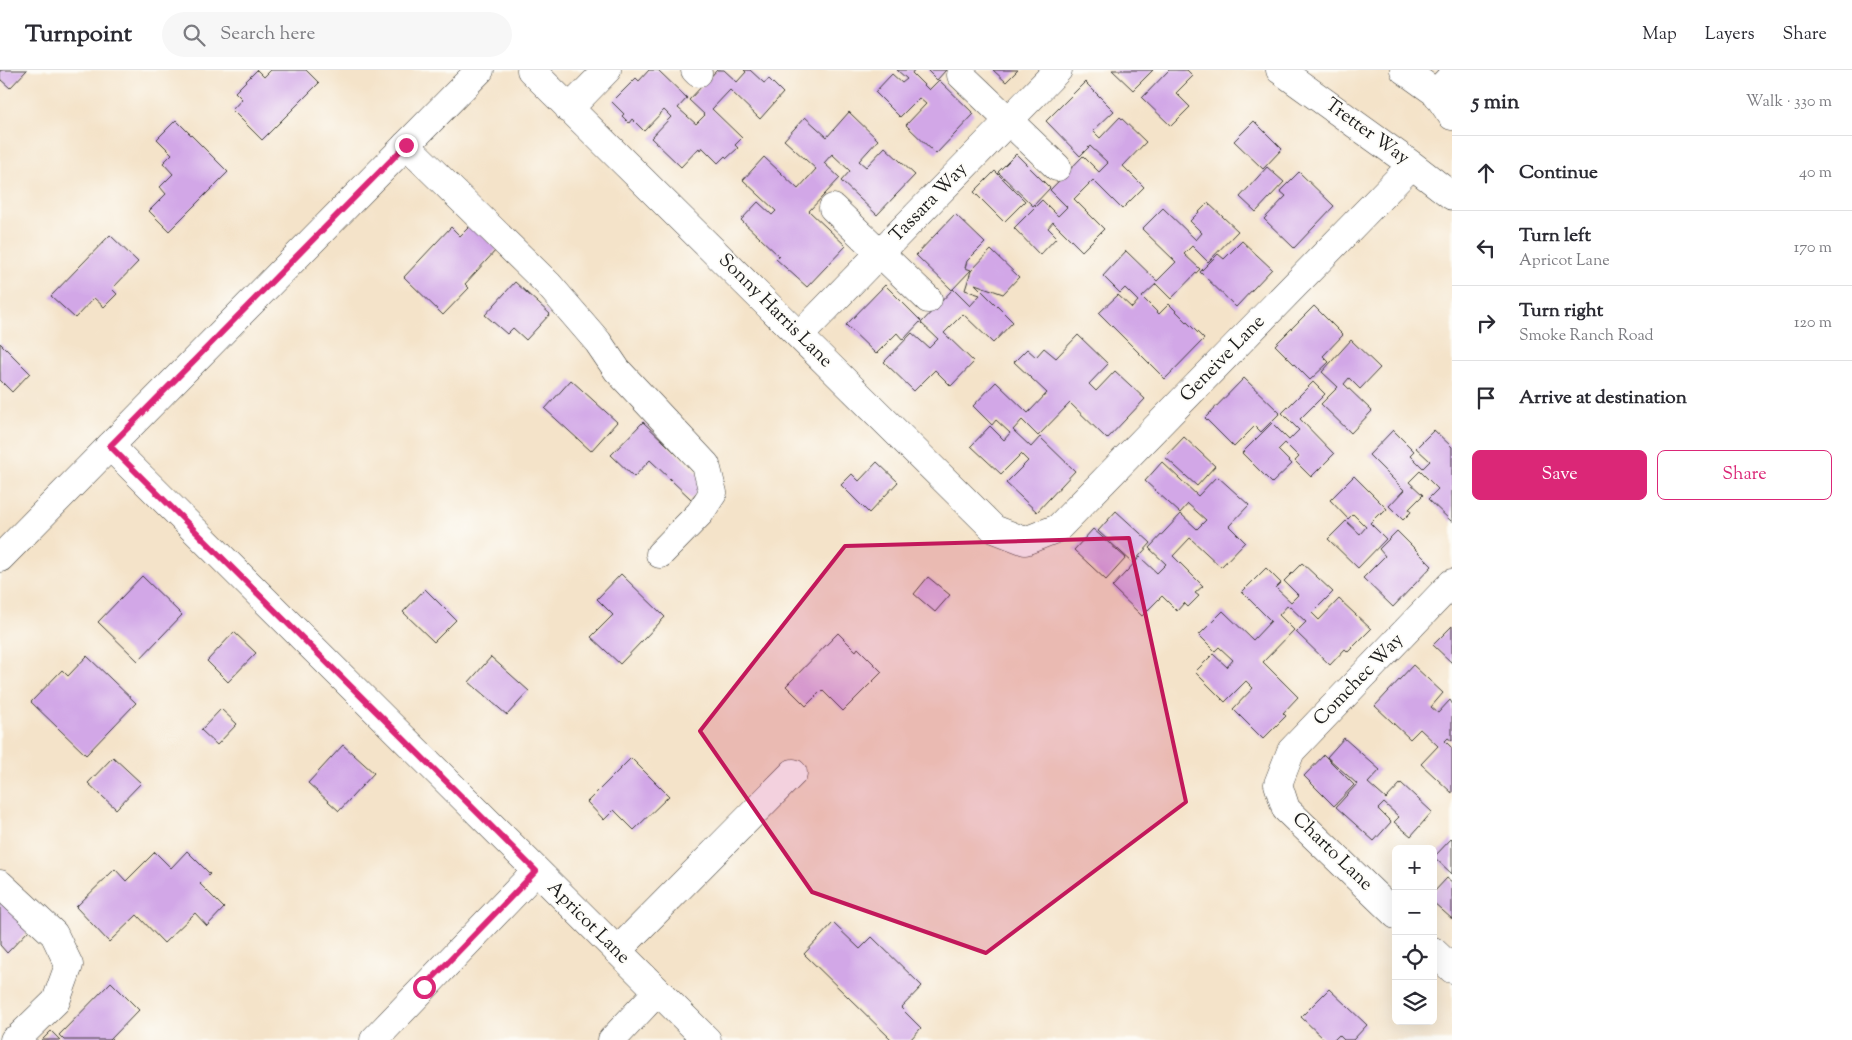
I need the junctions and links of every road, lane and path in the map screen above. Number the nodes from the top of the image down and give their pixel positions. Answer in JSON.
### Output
{"nodes":[{"id":1,"x":480,"y":70,"type":"edge"},
{"id":2,"x":531,"y":70,"type":"edge"},
{"id":3,"x":607,"y":70,"type":"edge"},
{"id":4,"x":1058,"y":70,"type":"edge"},
{"id":5,"x":1280,"y":70,"type":"edge"},
{"id":6,"x":1404,"y":70,"type":"edge"},
{"id":7,"x":961,"y":75,"type":"dead end"},
{"id":8,"x":1447,"y":88,"type":"edge"},
{"id":9,"x":569,"y":109,"type":"junction"},
{"id":10,"x":1452,"y":116,"type":"edge"},
{"id":11,"x":1009,"y":121,"type":"junction"},
{"id":12,"x":406,"y":145,"type":"junction"},
{"id":13,"x":1412,"y":165,"type":"junction"},
{"id":14,"x":1057,"y":167,"type":"dead end"},
{"id":15,"x":1452,"y":196,"type":"edge"},
{"id":16,"x":833,"y":208,"type":"dead end"},
{"id":17,"x":880,"y":253,"type":"junction"},
{"id":18,"x":928,"y":299,"type":"dead end"},
{"id":19,"x":800,"y":335,"type":"junction"},
{"id":20,"x":110,"y":446,"type":"junction"},
{"id":21,"x":1025,"y":541,"type":"joint"},
{"id":22,"x":660,"y":554,"type":"dead end"},
{"id":23,"x":0,"y":558,"type":"edge"},
{"id":24,"x":1452,"y":583,"type":"edge"},
{"id":25,"x":793,"y":773,"type":"dead end"},
{"id":26,"x":1278,"y":784,"type":"joint"},
{"id":27,"x":536,"y":871,"type":"junction"},
{"id":28,"x":0,"y":884,"type":"edge"},
{"id":29,"x":1392,"y":910,"type":"edge"},
{"id":30,"x":617,"y":951,"type":"junction"},
{"id":31,"x":1437,"y":955,"type":"edge"},
{"id":32,"x":1452,"y":969,"type":"edge"},
{"id":33,"x":657,"y":992,"type":"junction"},
{"id":34,"x":14,"y":1040,"type":"edge"},
{"id":35,"x":374,"y":1040,"type":"edge"},
{"id":36,"x":612,"y":1040,"type":"edge"},
{"id":37,"x":706,"y":1040,"type":"edge"}],
"edges":[{"from":1,"to":12,"type":"street"},
{"from":2,"to":9,"type":"street","name":"Sonny Harris Lane"},
{"from":3,"to":9,"type":"street"},
{"from":4,"to":11,"type":"street","name":"Tassara Way"},
{"from":5,"to":13,"type":"street","name":"Tretter Way"},
{"from":6,"to":8,"type":"street"},
{"from":7,"to":11,"type":"street"},
{"from":8,"to":10,"type":"street"},
{"from":9,"to":19,"type":"street","name":"Sonny Harris Lane"},
{"from":11,"to":14,"type":"street"},
{"from":11,"to":17,"type":"street","name":"Tassara Way"},
{"from":12,"to":20,"type":"street"},
{"from":12,"to":22,"type":"street"},
{"from":13,"to":15,"type":"street","name":"Tretter Way"},
{"from":13,"to":21,"type":"street","name":"Geneive Lane"},
{"from":16,"to":17,"type":"street"},
{"from":17,"to":18,"type":"street"},
{"from":17,"to":19,"type":"street","name":"Tassara Way"},
{"from":19,"to":21,"type":"street","name":"Sonny Harris Lane"},
{"from":20,"to":23,"type":"street"},
{"from":20,"to":27,"type":"street","name":"Apricot Lane"},
{"from":24,"to":26,"type":"street","name":"Comchec Way"},
{"from":25,"to":30,"type":"street"},
{"from":26,"to":29,"type":"street","name":"Charto Lane"},
{"from":27,"to":30,"type":"street","name":"Apricot Lane"},
{"from":27,"to":35,"type":"street"},
{"from":28,"to":34,"type":"street"},
{"from":30,"to":33,"type":"street","name":"Apricot Lane"},
{"from":31,"to":32,"type":"street"},
{"from":33,"to":36,"type":"street"},
{"from":33,"to":37,"type":"street","name":"Apricot Lane"}]}
